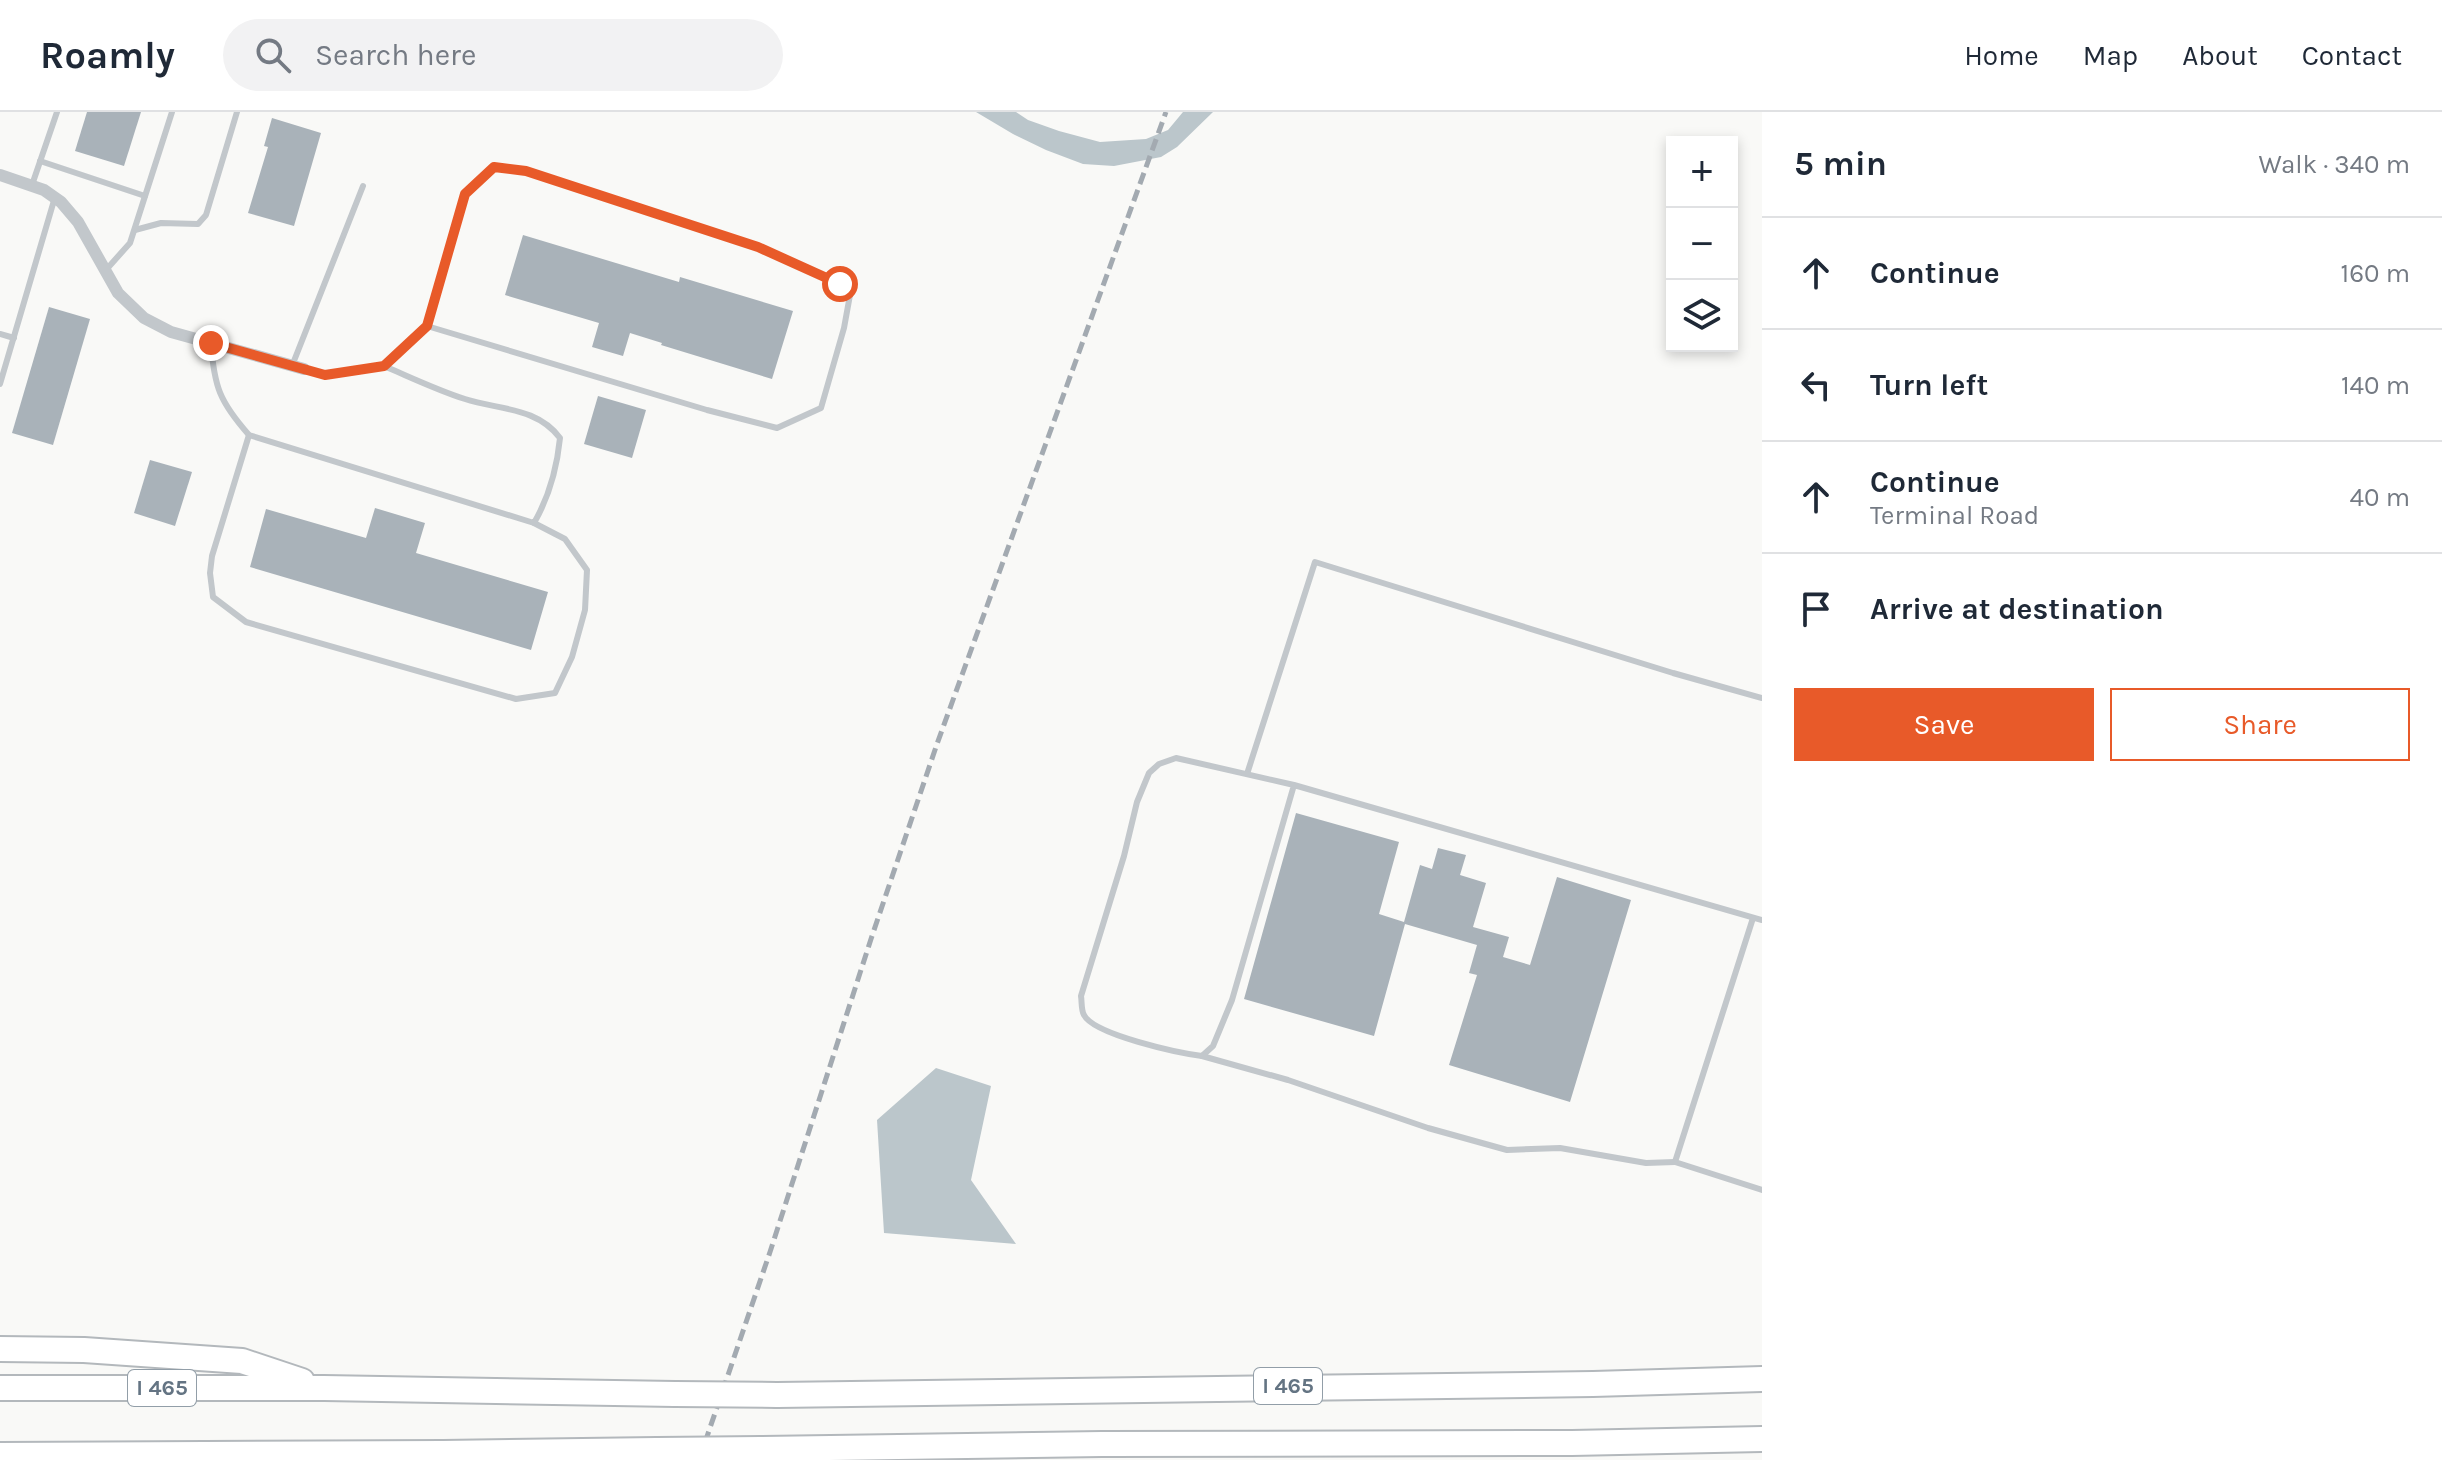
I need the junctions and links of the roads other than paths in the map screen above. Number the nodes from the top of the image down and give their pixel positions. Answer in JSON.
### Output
{"nodes":[{"id":1,"x":57,"y":112,"type":"edge"},
{"id":2,"x":172,"y":112,"type":"edge"},
{"id":3,"x":237,"y":112,"type":"edge"},
{"id":4,"x":40,"y":161,"type":"junction"},
{"id":5,"x":0,"y":175,"type":"edge"},
{"id":6,"x":32,"y":185,"type":"junction"},
{"id":7,"x":363,"y":186,"type":"dead end"},
{"id":8,"x":145,"y":196,"type":"junction"},
{"id":9,"x":55,"y":197,"type":"junction"},
{"id":10,"x":135,"y":230,"type":"junction"},
{"id":11,"x":105,"y":271,"type":"junction"},
{"id":12,"x":427,"y":326,"type":"junction"},
{"id":13,"x":0,"y":334,"type":"edge"},
{"id":14,"x":14,"y":338,"type":"junction"},
{"id":15,"x":211,"y":343,"type":"junction"},
{"id":16,"x":384,"y":366,"type":"junction"},
{"id":17,"x":298,"y":368,"type":"junction"},
{"id":18,"x":0,"y":384,"type":"edge"},
{"id":19,"x":249,"y":435,"type":"junction"},
{"id":20,"x":534,"y":523,"type":"junction"},
{"id":21,"x":1762,"y":698,"type":"edge"},
{"id":22,"x":1247,"y":774,"type":"junction"},
{"id":23,"x":1294,"y":785,"type":"junction"},
{"id":24,"x":1753,"y":918,"type":"junction"},
{"id":25,"x":1762,"y":920,"type":"edge"},
{"id":26,"x":1202,"y":1056,"type":"junction"},
{"id":27,"x":1675,"y":1162,"type":"junction"},
{"id":28,"x":1762,"y":1190,"type":"edge"},
{"id":29,"x":0,"y":1349,"type":"edge"},
{"id":30,"x":1758,"y":1379,"type":"edge"},
{"id":31,"x":0,"y":1388,"type":"edge"},
{"id":32,"x":324,"y":1388,"type":"junction"},
{"id":33,"x":1762,"y":1439,"type":"edge"},
{"id":34,"x":0,"y":1455,"type":"edge"}],
"edges":[{"from":1,"to":4,"type":"lane"},
{"from":2,"to":8,"type":"lane"},
{"from":3,"to":10,"type":"lane"},
{"from":4,"to":6,"type":"lane"},
{"from":4,"to":8,"type":"lane"},
{"from":5,"to":6,"type":"street"},
{"from":6,"to":9,"type":"street"},
{"from":7,"to":17,"type":"lane"},
{"from":8,"to":10,"type":"lane"},
{"from":9,"to":11,"type":"street"},
{"from":9,"to":14,"type":"lane"},
{"from":10,"to":11,"type":"lane"},
{"from":11,"to":15,"type":"street"},
{"from":12,"to":12,"type":"lane"},
{"from":12,"to":16,"type":"lane"},
{"from":13,"to":14,"type":"lane"},
{"from":14,"to":18,"type":"lane"},
{"from":15,"to":17,"type":"street"},
{"from":15,"to":19,"type":"lane"},
{"from":16,"to":17,"type":"lane"},
{"from":16,"to":20,"type":"lane"},
{"from":19,"to":20,"type":"lane"},
{"from":19,"to":20,"type":"lane"},
{"from":21,"to":22,"type":"lane"},
{"from":22,"to":23,"type":"lane"},
{"from":22,"to":26,"type":"lane"},
{"from":23,"to":24,"type":"lane"},
{"from":23,"to":26,"type":"lane"},
{"from":24,"to":25,"type":"lane"},
{"from":24,"to":27,"type":"lane"},
{"from":26,"to":27,"type":"lane"},
{"from":27,"to":28,"type":"lane"},
{"from":29,"to":32,"type":"highway"},
{"from":30,"to":32,"type":"highway","number":"I 465","bridge":true},
{"from":31,"to":32,"type":"highway","number":"I 465"},
{"from":33,"to":34,"type":"highway","bridge":true}]}
